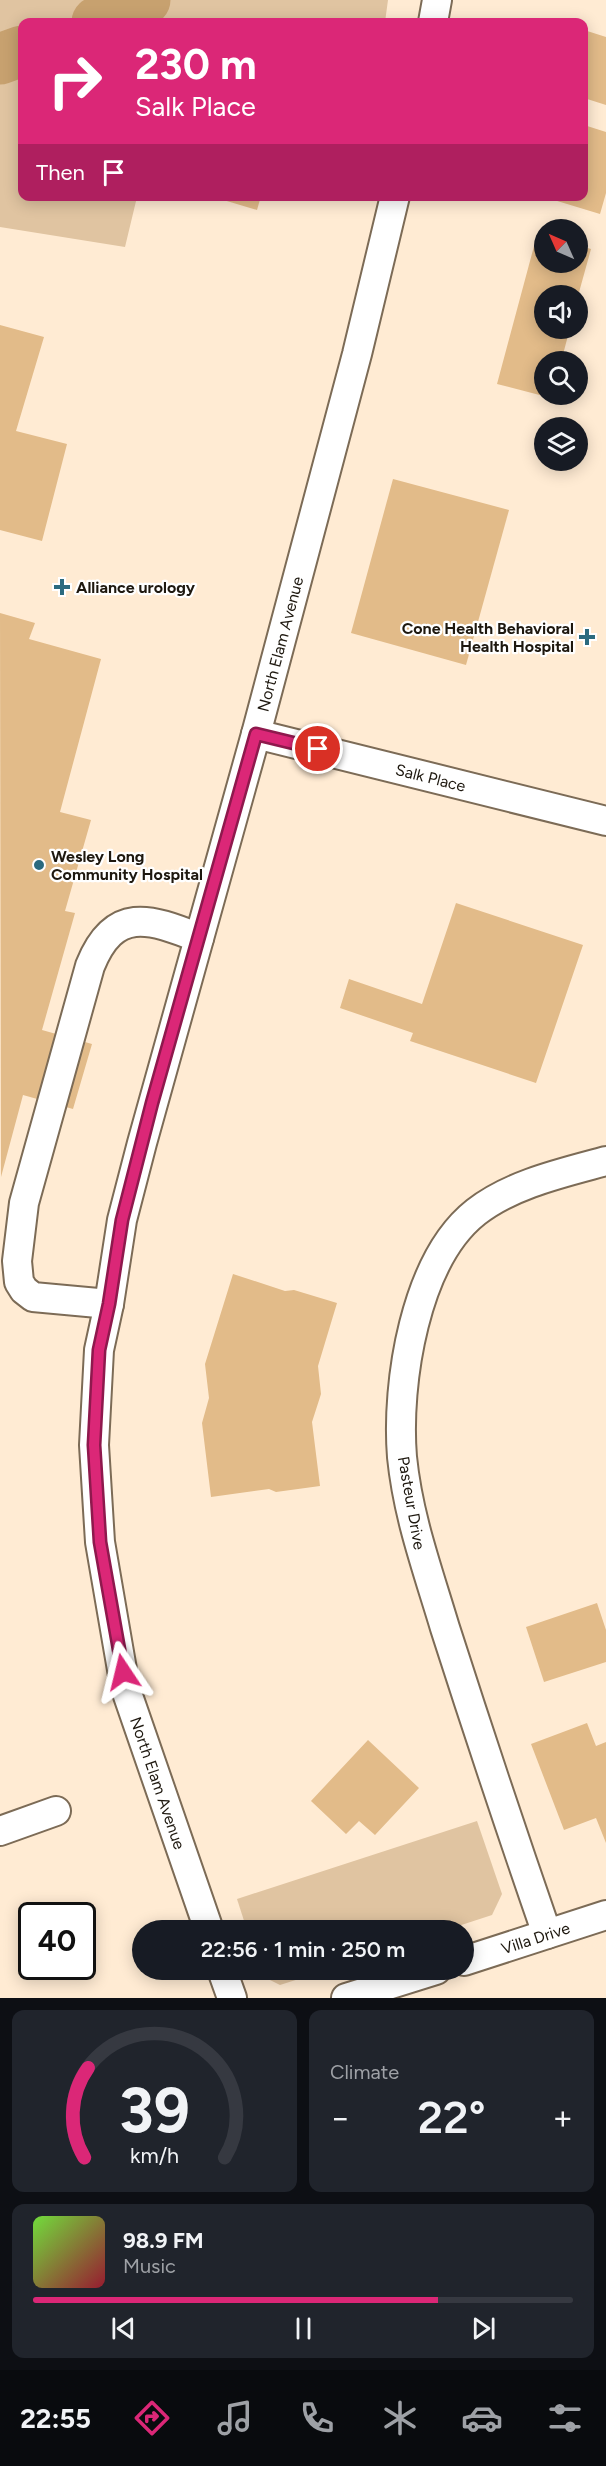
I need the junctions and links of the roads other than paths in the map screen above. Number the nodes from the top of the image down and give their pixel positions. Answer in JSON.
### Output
{"nodes":[{"id":1,"x":437,"y":0,"type":"edge"},
{"id":2,"x":435,"y":18,"type":"edge"},
{"id":3,"x":394,"y":201,"type":"edge"},
{"id":4,"x":256,"y":734,"type":"junction"},
{"id":5,"x":606,"y":821,"type":"edge"},
{"id":6,"x":199,"y":938,"type":"junction"},
{"id":7,"x":606,"y":1161,"type":"edge"},
{"id":8,"x":109,"y":1304,"type":"junction"},
{"id":9,"x":56,"y":1811,"type":"dead end"},
{"id":10,"x":0,"y":1831,"type":"edge"},
{"id":11,"x":606,"y":1915,"type":"edge"},
{"id":12,"x":206,"y":1920,"type":"edge"},
{"id":13,"x":547,"y":1934,"type":"junction"},
{"id":14,"x":474,"y":1958,"type":"edge"},
{"id":15,"x":226,"y":1980,"type":"edge"},
{"id":16,"x":404,"y":1980,"type":"edge"},
{"id":17,"x":232,"y":1998,"type":"edge"},
{"id":18,"x":346,"y":1998,"type":"edge"}],
"edges":[{"from":1,"to":2,"type":"street"},
{"from":3,"to":4,"type":"street","name":"North Elam Avenue"},
{"from":4,"to":5,"type":"street","name":"Salk Place"},
{"from":4,"to":6,"type":"street","name":"North Elam Avenue"},
{"from":6,"to":8,"type":"street","name":"North Elam Avenue"},
{"from":6,"to":8,"type":"street"},
{"from":7,"to":13,"type":"street","name":"Pasteur Drive"},
{"from":8,"to":12,"type":"street","name":"North Elam Avenue"},
{"from":9,"to":10,"type":"street"},
{"from":11,"to":13,"type":"street","name":"Villa Drive"},
{"from":13,"to":14,"type":"street","name":"Villa Drive"},
{"from":15,"to":17,"type":"street"},
{"from":16,"to":18,"type":"street"}]}
